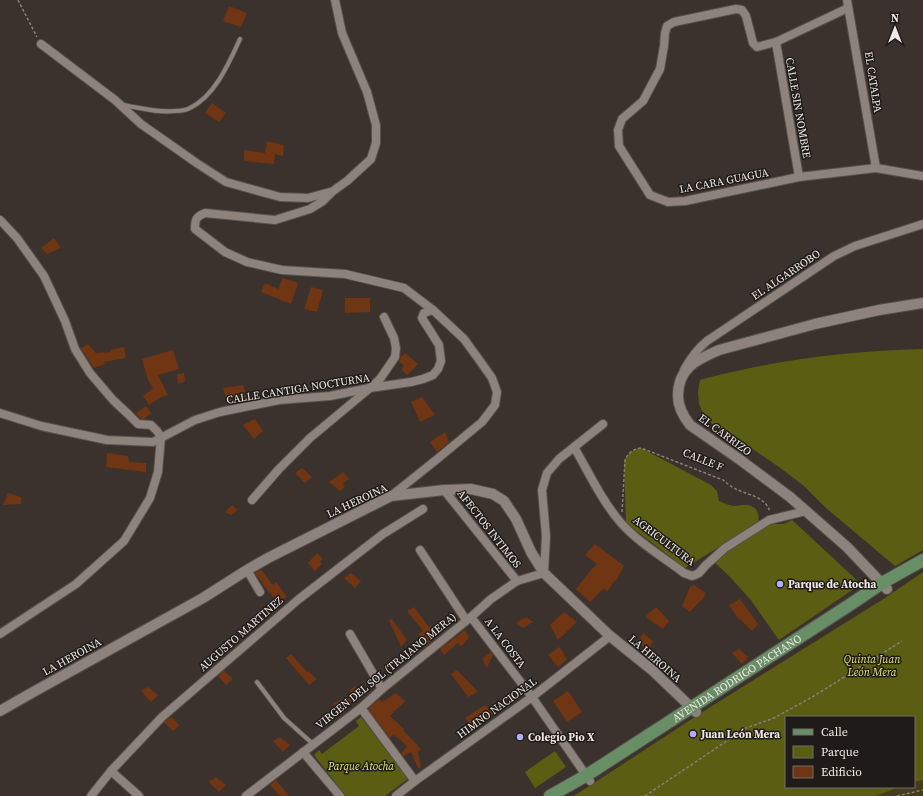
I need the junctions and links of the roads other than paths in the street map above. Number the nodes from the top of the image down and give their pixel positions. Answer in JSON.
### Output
{"nodes":[{"id":1,"x":334,"y":0,"type":"edge"},
{"id":2,"x":848,"y":4,"type":"edge"},
{"id":3,"x":240,"y":39,"type":"dead end"},
{"id":4,"x":776,"y":42,"type":"junction"},
{"id":5,"x":41,"y":44,"type":"road end"},
{"id":6,"x":121,"y":105,"type":"junction"},
{"id":7,"x":876,"y":168,"type":"junction"},
{"id":8,"x":923,"y":176,"type":"edge"},
{"id":9,"x":799,"y":177,"type":"junction"},
{"id":10,"x":333,"y":191,"type":"junction"},
{"id":11,"x":0,"y":220,"type":"edge"},
{"id":12,"x":923,"y":224,"type":"edge"},
{"id":13,"x":923,"y":303,"type":"edge"},
{"id":14,"x":433,"y":310,"type":"junction"},
{"id":15,"x":384,"y":317,"type":"dead end"},
{"id":16,"x":682,"y":376,"type":"junction"},
{"id":17,"x":370,"y":388,"type":"junction"},
{"id":18,"x":0,"y":413,"type":"edge"},
{"id":19,"x":603,"y":424,"type":"dead end"},
{"id":20,"x":162,"y":437,"type":"junction"},
{"id":21,"x":574,"y":447,"type":"junction"},
{"id":22,"x":444,"y":490,"type":"junction"},
{"id":23,"x":391,"y":496,"type":"junction"},
{"id":24,"x":252,"y":500,"type":"dead end"},
{"id":25,"x":424,"y":510,"type":"dead end"},
{"id":26,"x":806,"y":511,"type":"junction"},
{"id":27,"x":420,"y":550,"type":"dead end"},
{"id":28,"x":923,"y":560,"type":"edge"},
{"id":29,"x":923,"y":567,"type":"edge"},
{"id":30,"x":247,"y":570,"type":"junction"},
{"id":31,"x":544,"y":572,"type":"junction"},
{"id":32,"x":517,"y":581,"type":"junction"},
{"id":33,"x":884,"y":586,"type":"junction"},
{"id":34,"x":260,"y":592,"type":"dead end"},
{"id":35,"x":468,"y":618,"type":"junction"},
{"id":36,"x":0,"y":634,"type":"edge"},
{"id":37,"x":350,"y":634,"type":"dead end"},
{"id":38,"x":610,"y":636,"type":"junction"},
{"id":39,"x":257,"y":682,"type":"dead end"},
{"id":40,"x":382,"y":689,"type":"junction"},
{"id":41,"x":532,"y":697,"type":"junction"},
{"id":42,"x":361,"y":708,"type":"junction"},
{"id":43,"x":694,"y":710,"type":"junction"},
{"id":44,"x":0,"y":711,"type":"edge"},
{"id":45,"x":313,"y":745,"type":"junction"},
{"id":46,"x":303,"y":752,"type":"junction"},
{"id":47,"x":111,"y":771,"type":"junction"},
{"id":48,"x":588,"y":778,"type":"junction"},
{"id":49,"x":415,"y":781,"type":"junction"},
{"id":50,"x":91,"y":796,"type":"edge"},
{"id":51,"x":139,"y":796,"type":"edge"},
{"id":52,"x":246,"y":796,"type":"edge"},
{"id":53,"x":340,"y":796,"type":"edge"},
{"id":54,"x":396,"y":796,"type":"edge"},
{"id":55,"x":550,"y":796,"type":"edge"},
{"id":56,"x":566,"y":796,"type":"edge"}],
"edges":[{"from":1,"to":10,"type":"street"},
{"from":2,"to":4,"type":"street"},
{"from":2,"to":7,"type":"street","name":"EL CATALPA"},
{"from":3,"to":6,"type":"lane"},
{"from":4,"to":9,"type":"street","name":"CALLE SIN NOMBRE"},
{"from":4,"to":9,"type":"street","name":"LA CARA GUAGUA"},
{"from":5,"to":6,"type":"street"},
{"from":6,"to":10,"type":"street"},
{"from":7,"to":8,"type":"street","name":"LA CARA GUAGUA"},
{"from":7,"to":9,"type":"street","name":"LA CARA GUAGUA"},
{"from":10,"to":14,"type":"street"},
{"from":11,"to":20,"type":"street"},
{"from":12,"to":16,"type":"street","name":"EL ALGARROBO"},
{"from":13,"to":16,"type":"street"},
{"from":14,"to":17,"type":"street","name":"CALLE CANTIGA NOCTURNA"},
{"from":14,"to":23,"type":"street"},
{"from":15,"to":17,"type":"street"},
{"from":16,"to":26,"type":"street","name":"EL CARRIZO"},
{"from":17,"to":20,"type":"street","name":"CALLE CANTIGA NOCTURNA"},
{"from":17,"to":24,"type":"street"},
{"from":18,"to":20,"type":"street","name":"CALLE CANTIGA NOCTURNA"},
{"from":19,"to":21,"type":"street"},
{"from":20,"to":36,"type":"street"},
{"from":21,"to":26,"type":"street","name":"AGRICULTURA"},
{"from":21,"to":31,"type":"street"},
{"from":22,"to":23,"type":"street","name":"LA HEROINA"},
{"from":22,"to":31,"type":"street","name":"LA HEROINA"},
{"from":22,"to":32,"type":"street","name":"AFECTOS INTIMOS"},
{"from":23,"to":30,"type":"street","name":"LA HEROINA"},
{"from":25,"to":47,"type":"street","name":"AUGUSTO MARTINEZ"},
{"from":26,"to":33,"type":"street","name":"EL CARRIZO"},
{"from":27,"to":35,"type":"street","name":"A LA COSTA"},
{"from":28,"to":33,"type":"main road","name":"AVENIDA RODRIGO PACHANO"},
{"from":29,"to":33,"type":"main road","name":"AVENIDA RODRIGO PACHANO"},
{"from":30,"to":34,"type":"street"},
{"from":30,"to":44,"type":"street","name":"LA HEROINA"},
{"from":31,"to":32,"type":"street","name":"VIRGEN DEL SOL (TRAJANO MERA)"},
{"from":31,"to":38,"type":"street","name":"LA HEROINA"},
{"from":32,"to":35,"type":"street","name":"VIRGEN DEL SOL (TRAJANO MERA)"},
{"from":33,"to":43,"type":"main road","name":"AVENIDA RODRIGO PACHANO"},
{"from":35,"to":40,"type":"street","name":"VIRGEN DEL SOL (TRAJANO MERA)"},
{"from":35,"to":41,"type":"street","name":"A LA COSTA"},
{"from":37,"to":40,"type":"street"},
{"from":38,"to":41,"type":"street","name":"HIMNO NACIONAL"},
{"from":38,"to":43,"type":"street","name":"LA HEROINA"},
{"from":39,"to":45,"type":"lane"},
{"from":40,"to":42,"type":"street","name":"VIRGEN DEL SOL (TRAJANO MERA)"},
{"from":41,"to":48,"type":"street","name":"A LA COSTA"},
{"from":41,"to":49,"type":"street","name":"HIMNO NACIONAL"},
{"from":42,"to":45,"type":"street","name":"VIRGEN DEL SOL (TRAJANO MERA)"},
{"from":42,"to":49,"type":"street"},
{"from":43,"to":48,"type":"main road","name":"AVENIDA RODRIGO PACHANO"},
{"from":45,"to":46,"type":"street","name":"VIRGEN DEL SOL (TRAJANO MERA)"},
{"from":46,"to":52,"type":"street","name":"VIRGEN DEL SOL (TRAJANO MERA)"},
{"from":46,"to":53,"type":"street"},
{"from":47,"to":50,"type":"street","name":"AUGUSTO MARTINEZ"},
{"from":47,"to":51,"type":"street"},
{"from":48,"to":55,"type":"main road","name":"AVENIDA RODRIGO PACHANO"},
{"from":48,"to":56,"type":"main road","name":"AVENIDA RODRIGO PACHANO"},
{"from":49,"to":54,"type":"street","name":"HIMNO NACIONAL"}]}
